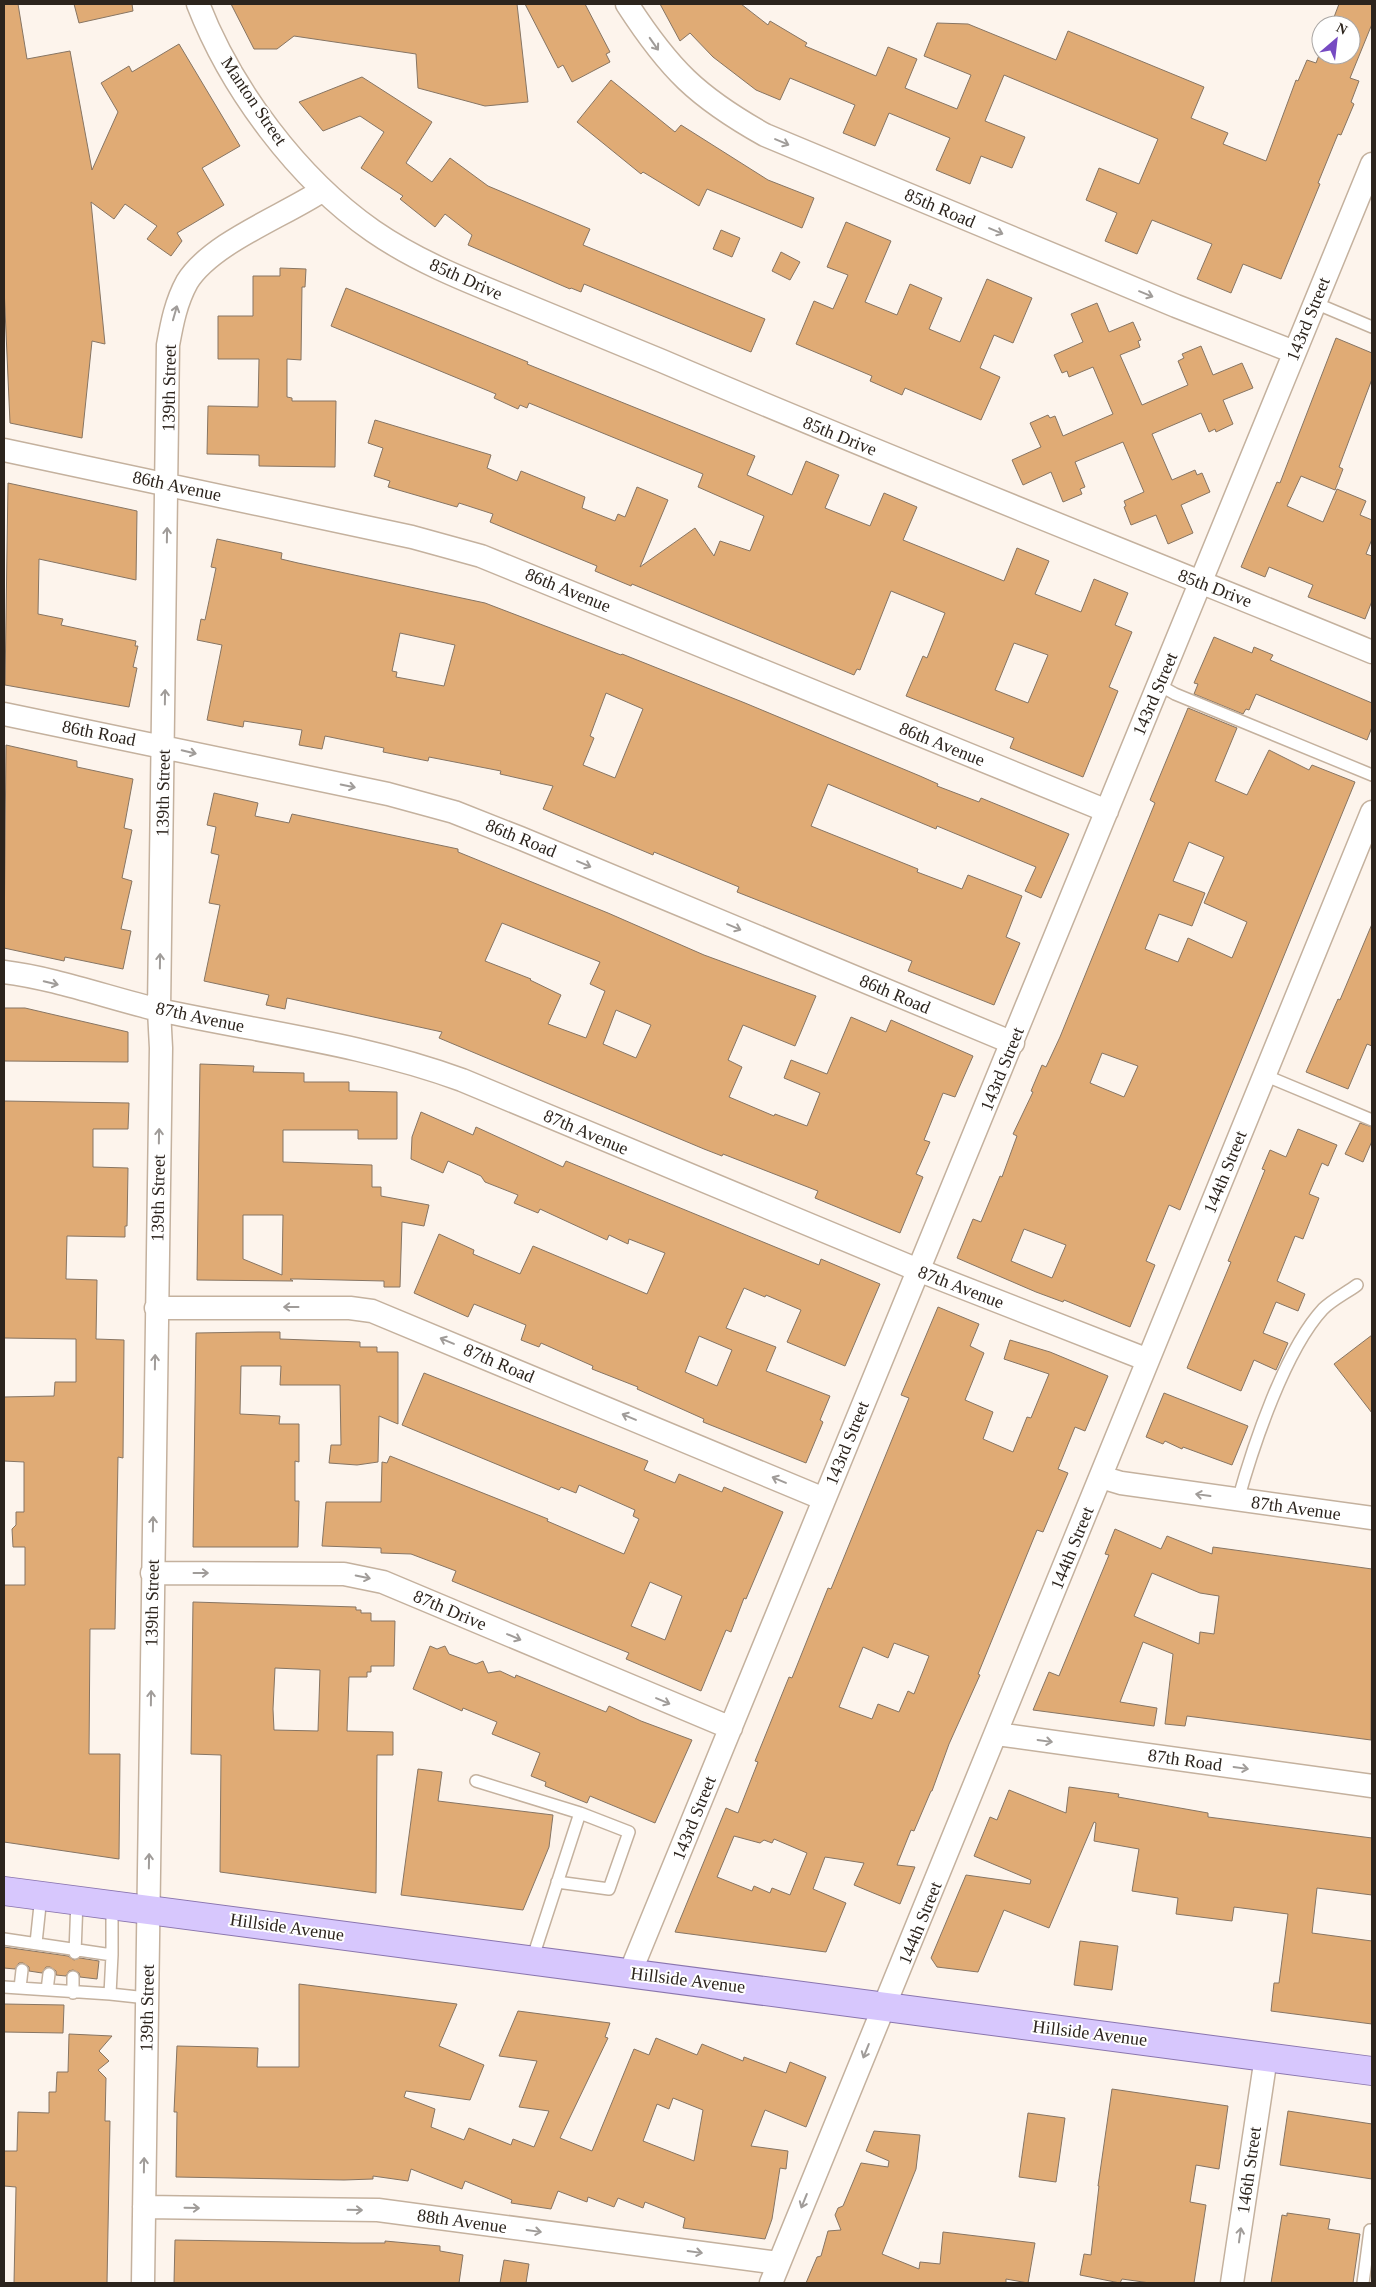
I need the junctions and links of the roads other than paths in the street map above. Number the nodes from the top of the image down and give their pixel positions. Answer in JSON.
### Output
{"nodes":[{"id":1,"x":198,"y":4,"type":"edge"},
{"id":2,"x":627,"y":4,"type":"edge"},
{"id":3,"x":1372,"y":164,"type":"edge"},
{"id":4,"x":323,"y":190,"type":"junction"},
{"id":5,"x":1315,"y":302,"type":"junction"},
{"id":6,"x":1372,"y":327,"type":"edge"},
{"id":7,"x":1294,"y":352,"type":"junction"},
{"id":8,"x":4,"y":450,"type":"edge"},
{"id":9,"x":167,"y":484,"type":"junction"},
{"id":10,"x":1201,"y":583,"type":"junction"},
{"id":11,"x":1372,"y":652,"type":"edge"},
{"id":12,"x":1159,"y":685,"type":"junction"},
{"id":13,"x":4,"y":714,"type":"edge"},
{"id":14,"x":164,"y":746,"type":"junction"},
{"id":15,"x":1372,"y":775,"type":"edge"},
{"id":16,"x":1107,"y":811,"type":"junction"},
{"id":17,"x":1372,"y":812,"type":"edge"},
{"id":18,"x":4,"y":972,"type":"edge"},
{"id":19,"x":159,"y":1010,"type":"junction"},
{"id":20,"x":1013,"y":1042,"type":"junction"},
{"id":21,"x":1264,"y":1075,"type":"junction"},
{"id":22,"x":1372,"y":1120,"type":"edge"},
{"id":23,"x":918,"y":1270,"type":"junction"},
{"id":24,"x":1357,"y":1285,"type":"dead end"},
{"id":25,"x":156,"y":1308,"type":"junction"},
{"id":26,"x":1148,"y":1360,"type":"junction"},
{"id":27,"x":1101,"y":1477,"type":"junction"},
{"id":28,"x":824,"y":1499,"type":"junction"},
{"id":29,"x":1238,"y":1500,"type":"junction"},
{"id":30,"x":1372,"y":1518,"type":"edge"},
{"id":31,"x":152,"y":1573,"type":"junction"},
{"id":32,"x":730,"y":1728,"type":"junction"},
{"id":33,"x":997,"y":1734,"type":"junction"},
{"id":34,"x":476,"y":1781,"type":"dead end"},
{"id":35,"x":1372,"y":1786,"type":"edge"},
{"id":36,"x":580,"y":1813,"type":"junction"},
{"id":37,"x":557,"y":1882,"type":"junction"},
{"id":38,"x":4,"y":1891,"type":"edge"},
{"id":39,"x":41,"y":1896,"type":"junction"},
{"id":40,"x":77,"y":1900,"type":"junction"},
{"id":41,"x":112,"y":1904,"type":"junction"},
{"id":42,"x":149,"y":1909,"type":"junction"},
{"id":43,"x":4,"y":1939,"type":"edge"},
{"id":44,"x":4,"y":1943,"type":"edge"},
{"id":45,"x":29,"y":1944,"type":"junction"},
{"id":46,"x":76,"y":1951,"type":"junction"},
{"id":47,"x":112,"y":1955,"type":"junction"},
{"id":48,"x":532,"y":1960,"type":"junction"},
{"id":49,"x":22,"y":1970,"type":"dead end"},
{"id":50,"x":630,"y":1972,"type":"junction"},
{"id":51,"x":49,"y":1974,"type":"dead end"},
{"id":52,"x":73,"y":1977,"type":"dead end"},
{"id":53,"x":4,"y":1987,"type":"edge"},
{"id":54,"x":20,"y":1988,"type":"junction"},
{"id":55,"x":48,"y":1990,"type":"junction"},
{"id":56,"x":73,"y":1992,"type":"junction"},
{"id":57,"x":110,"y":1994,"type":"junction"},
{"id":58,"x":147,"y":1998,"type":"junction"},
{"id":59,"x":884,"y":2006,"type":"junction"},
{"id":60,"x":1266,"y":2056,"type":"junction"},
{"id":61,"x":1372,"y":2071,"type":"edge"},
{"id":62,"x":144,"y":2207,"type":"junction"},
{"id":63,"x":1370,"y":2230,"type":"dead end"},
{"id":64,"x":775,"y":2273,"type":"edge"},
{"id":65,"x":143,"y":2283,"type":"edge"},
{"id":66,"x":1232,"y":2283,"type":"edge"},
{"id":67,"x":1363,"y":2283,"type":"edge"}],
"edges":[{"from":1,"to":4,"type":"street","name":"Manton Street"},
{"from":2,"to":7,"type":"street","name":"85th Road","one_way":true},
{"from":3,"to":5,"type":"street","name":"143rd Street"},
{"from":9,"to":4,"type":"street","name":"139th Street","one_way":true},
{"from":4,"to":10,"type":"street","name":"85th Drive"},
{"from":5,"to":6,"type":"lane"},
{"from":5,"to":7,"type":"street","name":"143rd Street"},
{"from":7,"to":10,"type":"street","name":"143rd Street"},
{"from":8,"to":9,"type":"street","name":"86th Avenue"},
{"from":14,"to":9,"type":"street","name":"139th Street","one_way":true},
{"from":9,"to":16,"type":"street","name":"86th Avenue"},
{"from":10,"to":11,"type":"street","name":"85th Drive"},
{"from":10,"to":12,"type":"street","name":"143rd Street"},
{"from":12,"to":15,"type":"lane"},
{"from":12,"to":16,"type":"street","name":"143rd Street"},
{"from":13,"to":14,"type":"street","name":"86th Road"},
{"from":19,"to":14,"type":"street","name":"139th Street","one_way":true},
{"from":14,"to":20,"type":"street","name":"86th Road","one_way":true},
{"from":16,"to":20,"type":"street","name":"143rd Street"},
{"from":17,"to":21,"type":"street","name":"144th Street"},
{"from":18,"to":19,"type":"street","name":"87th Avenue","one_way":true},
{"from":19,"to":23,"type":"street","name":"87th Avenue"},
{"from":25,"to":19,"type":"street","name":"139th Street","one_way":true},
{"from":20,"to":23,"type":"street","name":"143rd Street"},
{"from":21,"to":22,"type":"lane"},
{"from":21,"to":26,"type":"street","name":"144th Street"},
{"from":23,"to":26,"type":"street","name":"87th Avenue"},
{"from":23,"to":28,"type":"street","name":"143rd Street"},
{"from":24,"to":29,"type":"lane"},
{"from":28,"to":25,"type":"street","name":"87th Road","one_way":true},
{"from":31,"to":25,"type":"street","name":"139th Street","one_way":true},
{"from":26,"to":27,"type":"street","name":"144th Street"},
{"from":29,"to":27,"type":"street","name":"87th Avenue","one_way":true},
{"from":27,"to":33,"type":"street","name":"144th Street"},
{"from":28,"to":32,"type":"street","name":"143rd Street"},
{"from":29,"to":30,"type":"street","name":"87th Avenue"},
{"from":31,"to":32,"type":"street","name":"87th Drive","one_way":true},
{"from":42,"to":31,"type":"street","name":"139th Street","one_way":true},
{"from":32,"to":50,"type":"street","name":"143rd Street"},
{"from":33,"to":35,"type":"street","name":"87th Road","one_way":true},
{"from":33,"to":59,"type":"street","name":"144th Street"},
{"from":34,"to":36,"type":"lane"},
{"from":36,"to":37,"type":"lane"},
{"from":36,"to":37,"type":"lane"},
{"from":37,"to":48,"type":"lane"},
{"from":38,"to":39,"type":"main road","name":"Hillside Avenue"},
{"from":39,"to":40,"type":"main road","name":"Hillside Avenue"},
{"from":39,"to":45,"type":"lane"},
{"from":40,"to":41,"type":"main road","name":"Hillside Avenue"},
{"from":40,"to":46,"type":"lane"},
{"from":41,"to":42,"type":"main road","name":"Hillside Avenue"},
{"from":41,"to":47,"type":"lane"},
{"from":42,"to":48,"type":"main road","name":"Hillside Avenue"},
{"from":42,"to":58,"type":"street","name":"139th Street"},
{"from":43,"to":44,"type":"lane"},
{"from":43,"to":45,"type":"lane"},
{"from":45,"to":46,"type":"lane"},
{"from":46,"to":47,"type":"lane"},
{"from":47,"to":57,"type":"lane"},
{"from":48,"to":50,"type":"main road","name":"Hillside Avenue"},
{"from":49,"to":54,"type":"lane"},
{"from":50,"to":59,"type":"main road","name":"Hillside Avenue"},
{"from":51,"to":55,"type":"lane"},
{"from":52,"to":56,"type":"lane"},
{"from":53,"to":54,"type":"lane"},
{"from":54,"to":55,"type":"lane"},
{"from":55,"to":56,"type":"lane"},
{"from":56,"to":57,"type":"lane"},
{"from":57,"to":58,"type":"lane"},
{"from":62,"to":58,"type":"street","name":"139th Street","one_way":true},
{"from":59,"to":60,"type":"main road","name":"Hillside Avenue"},
{"from":59,"to":64,"type":"street","name":"144th Street","one_way":true},
{"from":60,"to":61,"type":"main road","name":"Hillside Avenue"},
{"from":66,"to":60,"type":"street","name":"146th Street","one_way":true},
{"from":62,"to":64,"type":"street","name":"88th Avenue","one_way":true},
{"from":62,"to":65,"type":"street","name":"139th Street"},
{"from":63,"to":67,"type":"lane"}]}
